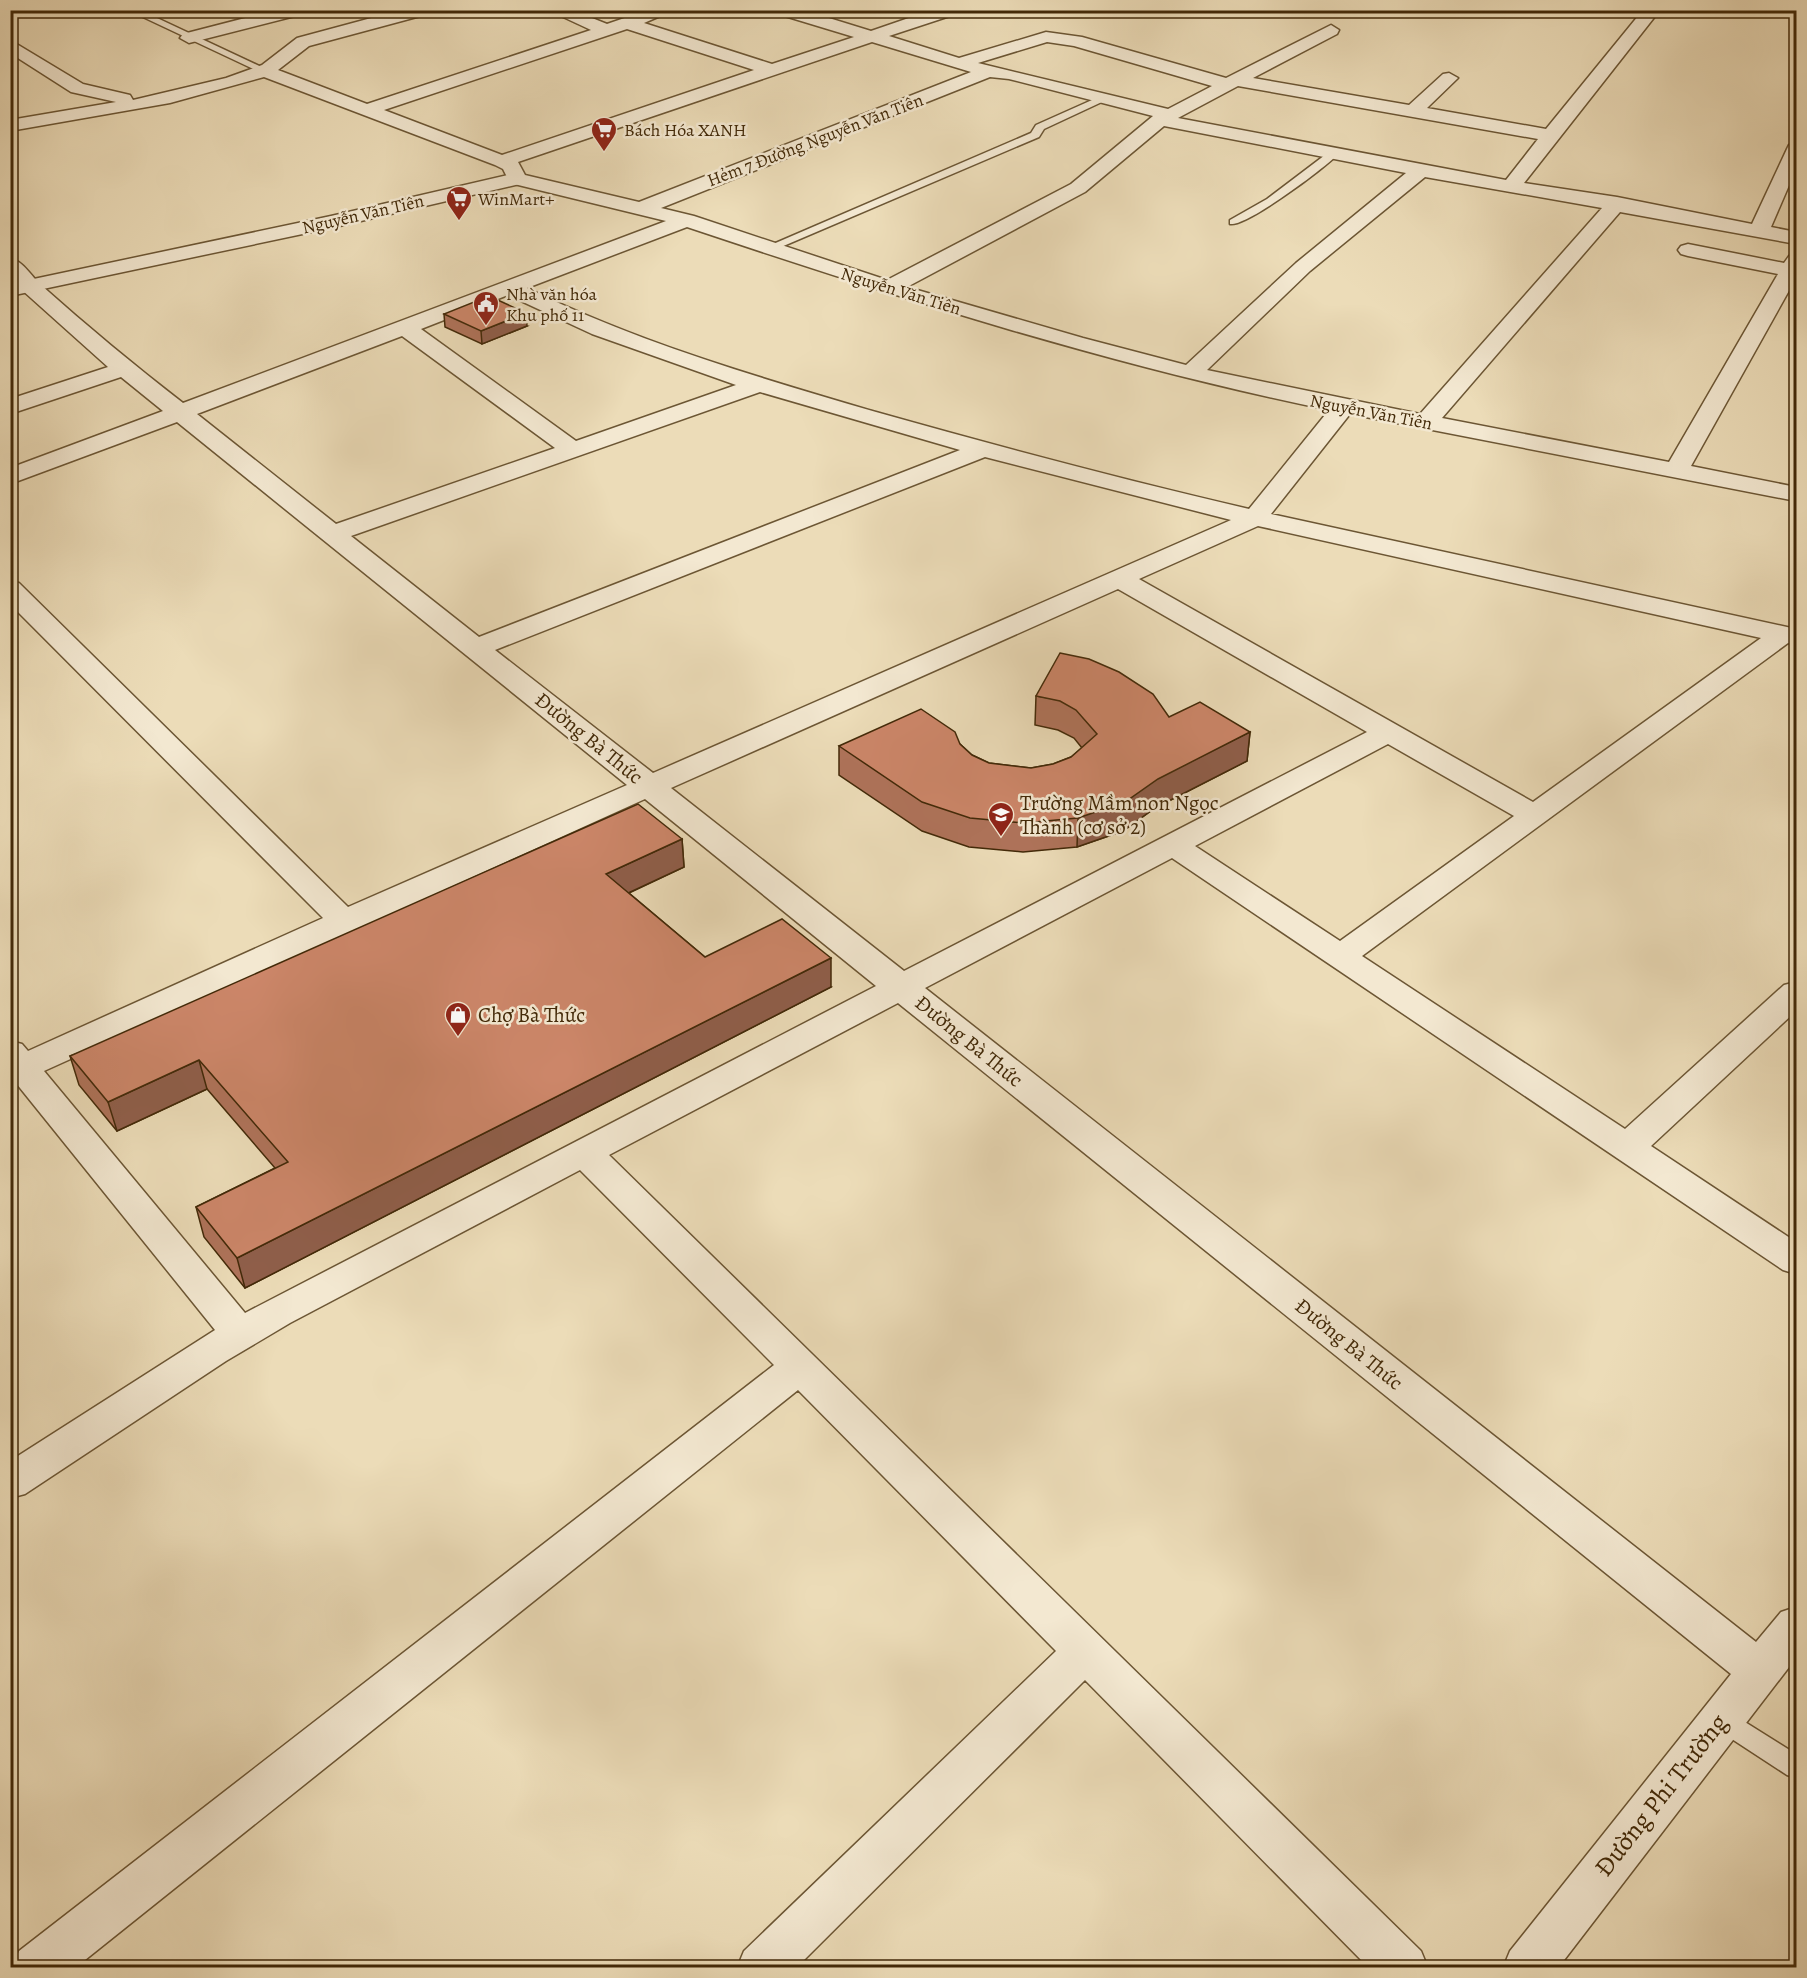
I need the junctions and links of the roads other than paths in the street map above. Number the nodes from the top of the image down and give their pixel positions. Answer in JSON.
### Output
{"nodes":[{"id":1,"x":132,"y":10,"type":"edge"},
{"id":2,"x":297,"y":10,"type":"edge"},
{"id":3,"x":422,"y":10,"type":"edge"},
{"id":4,"x":555,"y":10,"type":"edge"},
{"id":5,"x":666,"y":10,"type":"edge"},
{"id":6,"x":784,"y":10,"type":"edge"},
{"id":7,"x":950,"y":10,"type":"edge"},
{"id":8,"x":1652,"y":10,"type":"edge"},
{"id":9,"x":627,"y":23,"type":"junction"},
{"id":10,"x":607,"y":30,"type":"junction"},
{"id":11,"x":1331,"y":30,"type":"dead end"},
{"id":12,"x":874,"y":37,"type":"junction"},
{"id":13,"x":189,"y":38,"type":"junction"},
{"id":14,"x":10,"y":45,"type":"edge"},
{"id":15,"x":960,"y":63,"type":"junction"},
{"id":16,"x":40,"y":66,"type":"junction"},
{"id":17,"x":265,"y":71,"type":"junction"},
{"id":18,"x":775,"y":71,"type":"junction"},
{"id":19,"x":988,"y":72,"type":"junction"},
{"id":20,"x":1449,"y":78,"type":"dead end"},
{"id":21,"x":1232,"y":83,"type":"junction"},
{"id":22,"x":47,"y":90,"type":"dead end"},
{"id":23,"x":1101,"y":99,"type":"junction"},
{"id":24,"x":149,"y":104,"type":"junction"},
{"id":25,"x":366,"y":110,"type":"junction"},
{"id":26,"x":1412,"y":112,"type":"junction"},
{"id":27,"x":1166,"y":118,"type":"junction"},
{"id":28,"x":10,"y":126,"type":"edge"},
{"id":29,"x":1549,"y":135,"type":"junction"},
{"id":30,"x":1797,"y":149,"type":"edge"},
{"id":31,"x":1333,"y":154,"type":"junction"},
{"id":32,"x":502,"y":161,"type":"junction"},
{"id":33,"x":1423,"y":169,"type":"junction"},
{"id":34,"x":517,"y":179,"type":"junction"},
{"id":35,"x":1512,"y":185,"type":"junction"},
{"id":36,"x":1617,"y":203,"type":"junction"},
{"id":37,"x":642,"y":208,"type":"junction"},
{"id":38,"x":687,"y":220,"type":"junction"},
{"id":39,"x":1234,"y":222,"type":"dead end"},
{"id":40,"x":1759,"y":231,"type":"junction"},
{"id":41,"x":1797,"y":238,"type":"edge"},
{"id":42,"x":770,"y":248,"type":"junction"},
{"id":43,"x":1689,"y":250,"type":"dead end"},
{"id":44,"x":10,"y":264,"type":"edge"},
{"id":45,"x":1793,"y":265,"type":"edge"},
{"id":46,"x":508,"y":287,"type":"junction"},
{"id":47,"x":20,"y":288,"type":"edge"},
{"id":48,"x":889,"y":288,"type":"junction"},
{"id":49,"x":404,"y":327,"type":"junction"},
{"id":50,"x":124,"y":369,"type":"junction"},
{"id":51,"x":1191,"y":373,"type":"junction"},
{"id":52,"x":761,"y":384,"type":"junction"},
{"id":53,"x":1344,"y":406,"type":"junction"},
{"id":54,"x":10,"y":407,"type":"edge"},
{"id":55,"x":179,"y":412,"type":"junction"},
{"id":56,"x":1426,"y":422,"type":"junction"},
{"id":57,"x":573,"y":450,"type":"junction"},
{"id":58,"x":982,"y":450,"type":"junction"},
{"id":59,"x":1676,"y":471,"type":"junction"},
{"id":60,"x":10,"y":477,"type":"edge"},
{"id":61,"x":1797,"y":494,"type":"edge"},
{"id":62,"x":1254,"y":519,"type":"junction"},
{"id":63,"x":333,"y":534,"type":"junction"},
{"id":64,"x":1120,"y":579,"type":"junction"},
{"id":65,"x":10,"y":589,"type":"edge"},
{"id":66,"x":1790,"y":635,"type":"edge"},
{"id":67,"x":474,"y":648,"type":"junction"},
{"id":68,"x":1389,"y":732,"type":"junction"},
{"id":69,"x":649,"y":786,"type":"junction"},
{"id":70,"x":1534,"y":815,"type":"junction"},
{"id":71,"x":1172,"y":844,"type":"junction"},
{"id":72,"x":344,"y":921,"type":"junction"},
{"id":73,"x":1340,"y":956,"type":"junction"},
{"id":74,"x":900,"y":986,"type":"junction"},
{"id":75,"x":1797,"y":993,"type":"edge"},
{"id":76,"x":14,"y":1064,"type":"edge"},
{"id":77,"x":1627,"y":1147,"type":"junction"},
{"id":78,"x":584,"y":1152,"type":"junction"},
{"id":79,"x":1797,"y":1260,"type":"edge"},
{"id":80,"x":240,"y":1333,"type":"junction"},
{"id":81,"x":800,"y":1366,"type":"junction"},
{"id":82,"x":10,"y":1482,"type":"edge"},
{"id":83,"x":1783,"y":1647,"type":"edge"},
{"id":84,"x":1086,"y":1650,"type":"junction"},
{"id":85,"x":1721,"y":1718,"type":"junction"},
{"id":86,"x":1797,"y":1767,"type":"edge"},
{"id":87,"x":36,"y":1968,"type":"edge"},
{"id":88,"x":761,"y":1968,"type":"edge"},
{"id":89,"x":1404,"y":1968,"type":"edge"},
{"id":90,"x":1527,"y":1968,"type":"edge"}],
"edges":[{"from":1,"to":13,"type":"lane"},
{"from":2,"to":13,"type":"street"},
{"from":3,"to":17,"type":"street"},
{"from":4,"to":10,"type":"street"},
{"from":5,"to":9,"type":"street"},
{"from":6,"to":12,"type":"street"},
{"from":7,"to":12,"type":"street"},
{"from":8,"to":29,"type":"street"},
{"from":9,"to":10,"type":"street"},
{"from":9,"to":18,"type":"street"},
{"from":10,"to":25,"type":"street"},
{"from":11,"to":21,"type":"street"},
{"from":12,"to":15,"type":"street"},
{"from":12,"to":18,"type":"street"},
{"from":13,"to":17,"type":"lane"},
{"from":14,"to":16,"type":"street"},
{"from":15,"to":19,"type":"street"},
{"from":15,"to":21,"type":"street"},
{"from":16,"to":22,"type":"street"},
{"from":16,"to":24,"type":"street"},
{"from":17,"to":24,"type":"street"},
{"from":17,"to":25,"type":"street"},
{"from":18,"to":32,"type":"street"},
{"from":19,"to":23,"type":"street"},
{"from":19,"to":37,"type":"street","name":"Hẻm 7 Đường Nguyễn Văn Tiên"},
{"from":20,"to":26,"type":"street"},
{"from":21,"to":26,"type":"street"},
{"from":21,"to":27,"type":"street"},
{"from":23,"to":27,"type":"street"},
{"from":23,"to":42,"type":"lane"},
{"from":24,"to":28,"type":"street"},
{"from":25,"to":32,"type":"street"},
{"from":26,"to":29,"type":"street"},
{"from":27,"to":31,"type":"street"},
{"from":27,"to":48,"type":"street"},
{"from":29,"to":35,"type":"street"},
{"from":30,"to":40,"type":"street"},
{"from":31,"to":33,"type":"street"},
{"from":31,"to":39,"type":"lane"},
{"from":32,"to":34,"type":"street"},
{"from":33,"to":35,"type":"street"},
{"from":33,"to":51,"type":"street"},
{"from":34,"to":37,"type":"street","name":"Nguyễn Văn Tiên"},
{"from":34,"to":47,"type":"street","name":"Nguyễn Văn Tiên"},
{"from":35,"to":36,"type":"street"},
{"from":36,"to":40,"type":"street"},
{"from":36,"to":56,"type":"street"},
{"from":37,"to":38,"type":"street","name":"Nguyễn Văn Tiên"},
{"from":38,"to":42,"type":"street","name":"Nguyễn Văn Tiên"},
{"from":38,"to":46,"type":"street"},
{"from":40,"to":41,"type":"street"},
{"from":42,"to":48,"type":"street","name":"Nguyễn Văn Tiên"},
{"from":43,"to":45,"type":"street"},
{"from":44,"to":47,"type":"street","name":"Đường Bà Thức"},
{"from":45,"to":59,"type":"street"},
{"from":46,"to":49,"type":"street"},
{"from":46,"to":52,"type":"street"},
{"from":47,"to":50,"type":"street","name":"Đường Bà Thức"},
{"from":48,"to":51,"type":"street","name":"Nguyễn Văn Tiên"},
{"from":49,"to":55,"type":"street"},
{"from":49,"to":57,"type":"street"},
{"from":50,"to":54,"type":"street"},
{"from":50,"to":55,"type":"street","name":"Đường Bà Thức"},
{"from":51,"to":53,"type":"street","name":"Nguyễn Văn Tiên"},
{"from":52,"to":57,"type":"street"},
{"from":52,"to":58,"type":"street"},
{"from":53,"to":56,"type":"street","name":"Nguyễn Văn Tiên"},
{"from":53,"to":62,"type":"street"},
{"from":55,"to":60,"type":"street"},
{"from":55,"to":63,"type":"street","name":"Đường Bà Thức"},
{"from":56,"to":59,"type":"street","name":"Nguyễn Văn Tiên"},
{"from":57,"to":63,"type":"street"},
{"from":58,"to":62,"type":"street"},
{"from":58,"to":67,"type":"street"},
{"from":59,"to":61,"type":"street","name":"Nguyễn Văn Tiên"},
{"from":62,"to":64,"type":"street"},
{"from":62,"to":66,"type":"street"},
{"from":63,"to":67,"type":"street","name":"Đường Bà Thức"},
{"from":64,"to":68,"type":"street"},
{"from":64,"to":69,"type":"street"},
{"from":65,"to":72,"type":"street"},
{"from":66,"to":70,"type":"street"},
{"from":67,"to":69,"type":"street","name":"Đường Bà Thức"},
{"from":68,"to":70,"type":"street"},
{"from":68,"to":71,"type":"street"},
{"from":69,"to":72,"type":"street"},
{"from":69,"to":74,"type":"street","name":"Đường Bà Thức"},
{"from":70,"to":73,"type":"street"},
{"from":71,"to":73,"type":"street"},
{"from":71,"to":74,"type":"street"},
{"from":72,"to":76,"type":"street"},
{"from":73,"to":77,"type":"street"},
{"from":74,"to":78,"type":"street"},
{"from":74,"to":83,"type":"street","name":"Đường Bà Thức"},
{"from":75,"to":77,"type":"street"},
{"from":76,"to":80,"type":"street"},
{"from":77,"to":79,"type":"street"},
{"from":78,"to":80,"type":"street"},
{"from":78,"to":81,"type":"street"},
{"from":80,"to":82,"type":"street"},
{"from":81,"to":84,"type":"street"},
{"from":81,"to":87,"type":"street"},
{"from":83,"to":85,"type":"street","name":"Đường Phi Trường"},
{"from":84,"to":88,"type":"street"},
{"from":84,"to":89,"type":"street"},
{"from":85,"to":86,"type":"lane"},
{"from":85,"to":90,"type":"street","name":"Đường Phi Trường"}]}
